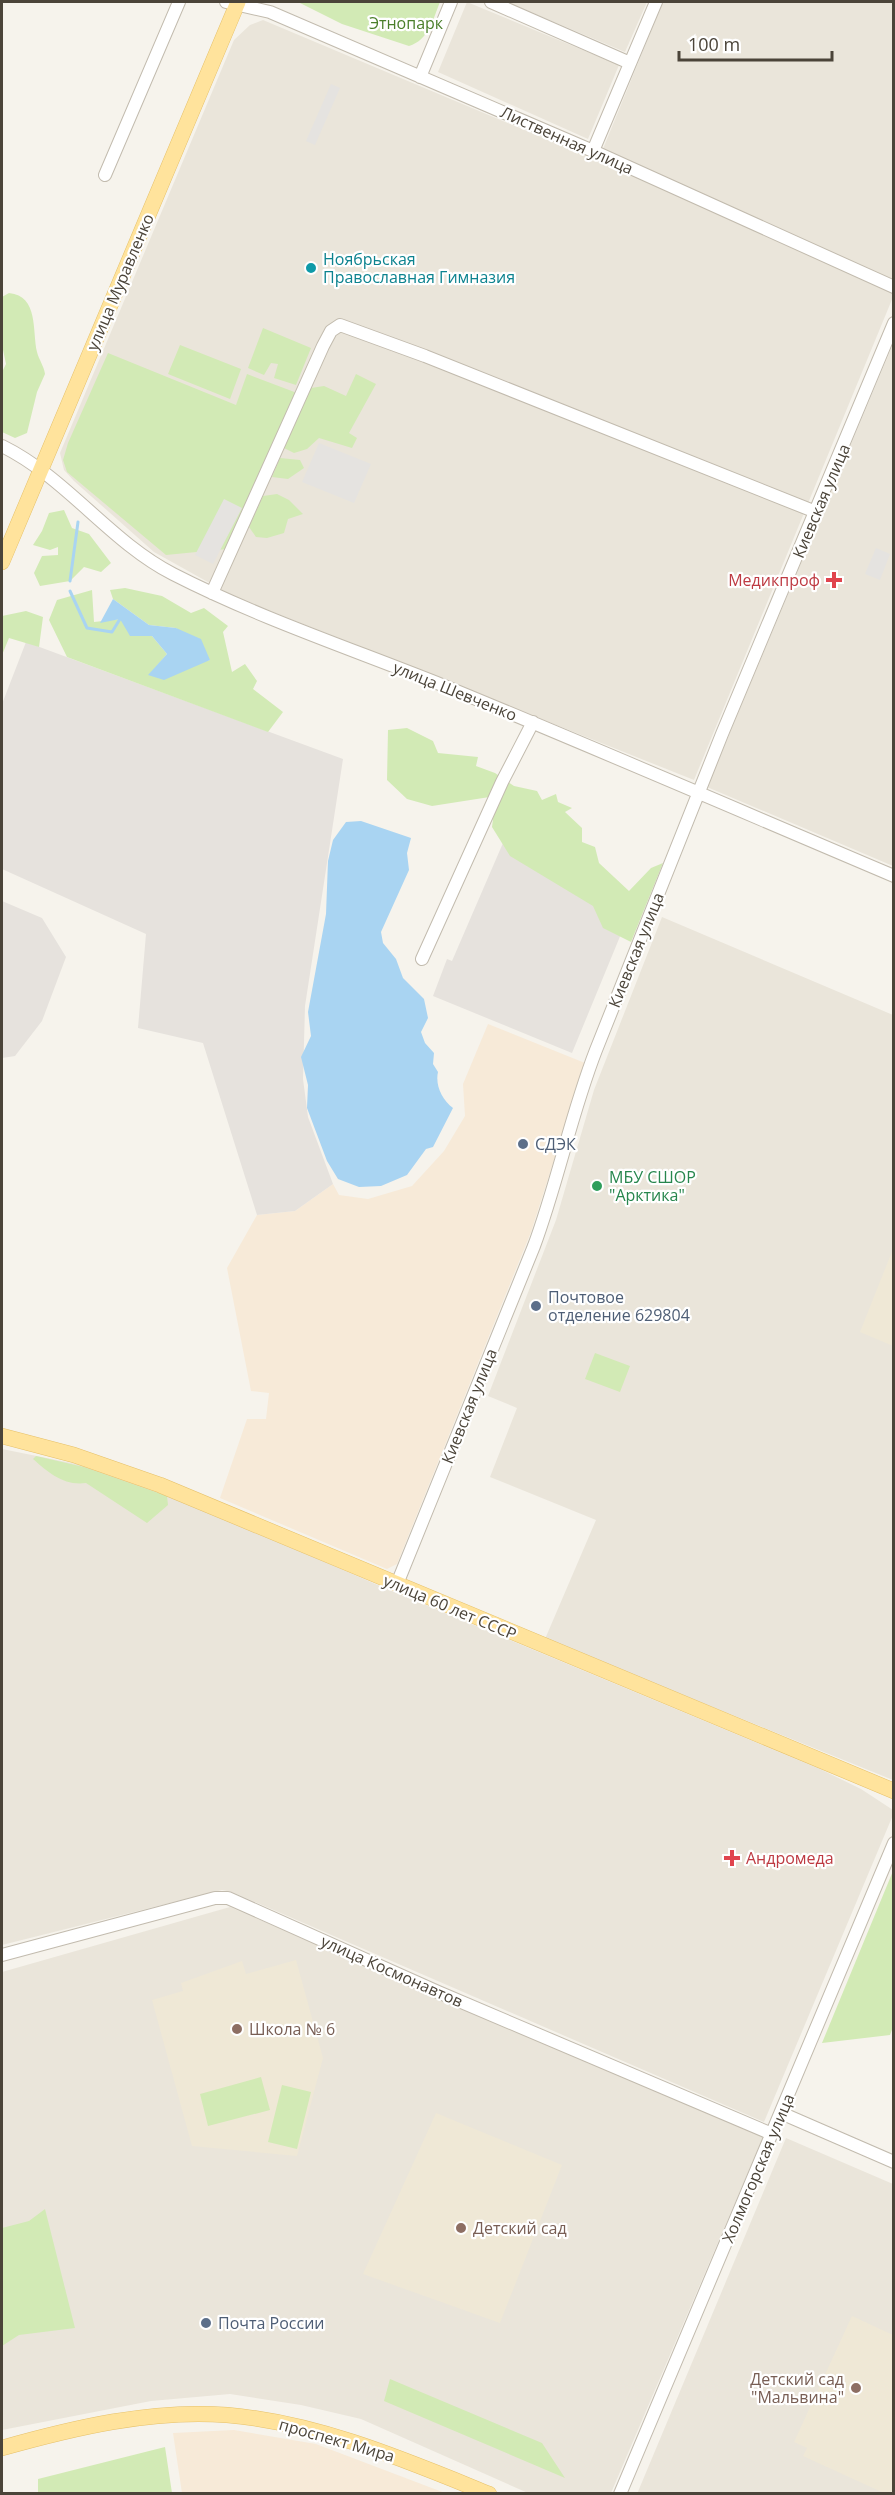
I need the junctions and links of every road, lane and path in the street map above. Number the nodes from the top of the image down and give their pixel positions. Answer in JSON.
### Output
{"nodes":[{"id":1,"x":179,"y":2,"type":"edge"},
{"id":2,"x":234,"y":2,"type":"edge"},
{"id":3,"x":451,"y":2,"type":"edge"},
{"id":4,"x":491,"y":2,"type":"edge"},
{"id":5,"x":656,"y":2,"type":"edge"},
{"id":6,"x":630,"y":63,"type":"junction"},
{"id":7,"x":420,"y":77,"type":"junction"},
{"id":8,"x":592,"y":151,"type":"junction"},
{"id":9,"x":105,"y":175,"type":"dead end"},
{"id":10,"x":894,"y":287,"type":"edge"},
{"id":11,"x":894,"y":323,"type":"edge"},
{"id":12,"x":2,"y":446,"type":"edge"},
{"id":13,"x":41,"y":468,"type":"junction"},
{"id":14,"x":816,"y":512,"type":"junction"},
{"id":15,"x":2,"y":562,"type":"edge"},
{"id":16,"x":212,"y":593,"type":"junction"},
{"id":17,"x":533,"y":722,"type":"junction"},
{"id":18,"x":698,"y":794,"type":"junction"},
{"id":19,"x":894,"y":876,"type":"edge"},
{"id":20,"x":422,"y":959,"type":"dead end"},
{"id":21,"x":2,"y":1436,"type":"edge"},
{"id":22,"x":397,"y":1584,"type":"junction"},
{"id":23,"x":894,"y":1791,"type":"edge"},
{"id":24,"x":894,"y":1843,"type":"edge"},
{"id":25,"x":2,"y":1955,"type":"edge"},
{"id":26,"x":781,"y":2113,"type":"junction"},
{"id":27,"x":772,"y":2133,"type":"junction"},
{"id":28,"x":894,"y":2162,"type":"edge"},
{"id":29,"x":2,"y":2448,"type":"edge"},
{"id":30,"x":489,"y":2493,"type":"edge"},
{"id":31,"x":620,"y":2493,"type":"edge"}],
"edges":[{"from":1,"to":9,"type":"street"},
{"from":2,"to":7,"type":"street","name":"Лиственная улица"},
{"from":2,"to":13,"type":"main road","name":"улица Муравленко"},
{"from":3,"to":7,"type":"street"},
{"from":4,"to":6,"type":"street"},
{"from":5,"to":6,"type":"street"},
{"from":6,"to":8,"type":"street"},
{"from":7,"to":8,"type":"street","name":"Лиственная улица"},
{"from":8,"to":10,"type":"street","name":"Лиственная улица"},
{"from":11,"to":14,"type":"street","name":"Киевская улица"},
{"from":12,"to":13,"type":"street","name":"улица Шевченко"},
{"from":13,"to":15,"type":"main road","name":"улица Муравленко"},
{"from":13,"to":16,"type":"street","name":"улица Шевченко"},
{"from":14,"to":16,"type":"street"},
{"from":14,"to":18,"type":"street","name":"Киевская улица"},
{"from":16,"to":17,"type":"street","name":"улица Шевченко"},
{"from":17,"to":18,"type":"street","name":"улица Шевченко"},
{"from":17,"to":20,"type":"street"},
{"from":18,"to":19,"type":"street","name":"улица Шевченко"},
{"from":18,"to":22,"type":"street","name":"Киевская улица"},
{"from":21,"to":22,"type":"main road","name":"улица 60 лет СССР"},
{"from":22,"to":23,"type":"main road","name":"улица 60 лет СССР"},
{"from":24,"to":26,"type":"street","name":"Холмогорская улица"},
{"from":25,"to":27,"type":"street","name":"улица Космонавтов"},
{"from":26,"to":27,"type":"street","name":"Холмогорская улица"},
{"from":26,"to":28,"type":"street"},
{"from":27,"to":31,"type":"street","name":"Холмогорская улица"},
{"from":29,"to":30,"type":"main road","name":"проспект Мира"}]}
